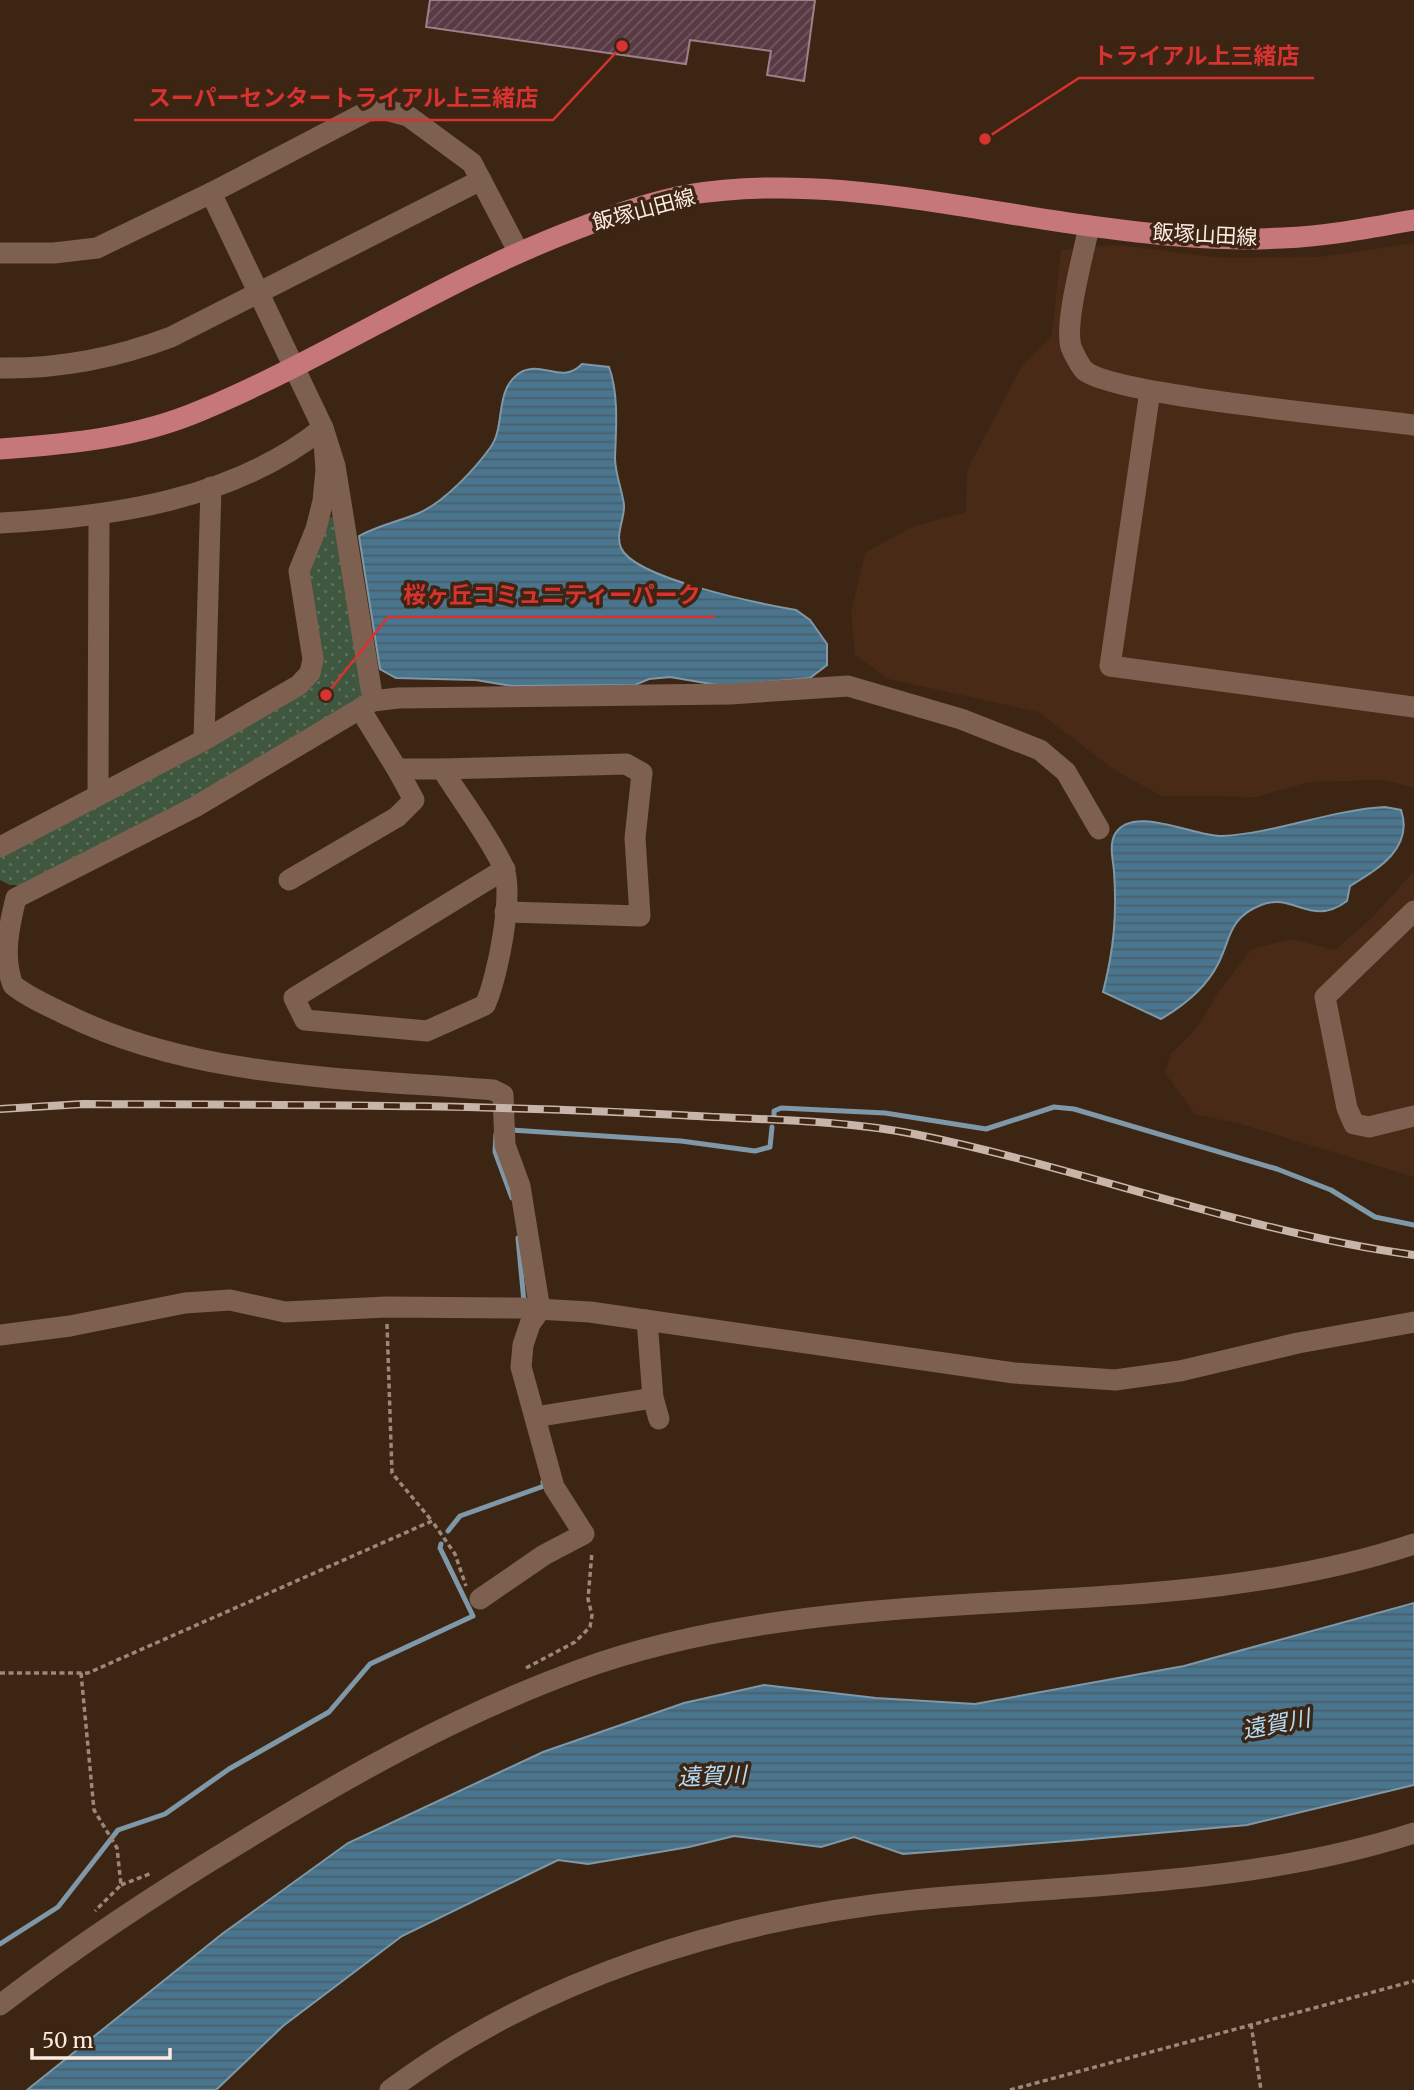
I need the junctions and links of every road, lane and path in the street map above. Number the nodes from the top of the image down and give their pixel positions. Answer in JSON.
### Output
{"nodes":[{"id":1,"x":481,"y":180,"type":"junction"},
{"id":2,"x":211,"y":194,"type":"junction"},
{"id":3,"x":1414,"y":220,"type":"edge"},
{"id":4,"x":1089,"y":226,"type":"junction"},
{"id":5,"x":518,"y":251,"type":"junction"},
{"id":6,"x":0,"y":253,"type":"edge"},
{"id":7,"x":257,"y":293,"type":"junction"},
{"id":8,"x":295,"y":367,"type":"junction"},
{"id":9,"x":0,"y":368,"type":"edge"},
{"id":10,"x":1150,"y":391,"type":"junction"},
{"id":11,"x":1414,"y":425,"type":"edge"},
{"id":12,"x":323,"y":428,"type":"junction"},
{"id":13,"x":0,"y":449,"type":"edge"},
{"id":14,"x":211,"y":487,"type":"junction"},
{"id":15,"x":99,"y":516,"type":"junction"},
{"id":16,"x":0,"y":523,"type":"edge"},
{"id":17,"x":366,"y":705,"type":"junction"},
{"id":18,"x":1414,"y":707,"type":"edge"},
{"id":19,"x":204,"y":740,"type":"junction"},
{"id":20,"x":397,"y":769,"type":"junction"},
{"id":21,"x":442,"y":769,"type":"junction"},
{"id":22,"x":97,"y":793,"type":"junction"},
{"id":23,"x":1099,"y":829,"type":"dead end"},
{"id":24,"x":0,"y":847,"type":"edge"},
{"id":25,"x":505,"y":869,"type":"junction"},
{"id":26,"x":289,"y":880,"type":"dead end"},
{"id":27,"x":8,"y":894,"type":"edge"},
{"id":28,"x":1414,"y":911,"type":"edge"},
{"id":29,"x":505,"y":912,"type":"junction"},
{"id":30,"x":6,"y":985,"type":"edge"},
{"id":31,"x":1414,"y":1116,"type":"edge"},
{"id":32,"x":386,"y":1307,"type":"junction"},
{"id":33,"x":529,"y":1309,"type":"junction"},
{"id":34,"x":647,"y":1320,"type":"junction"},
{"id":35,"x":1414,"y":1322,"type":"edge"},
{"id":36,"x":0,"y":1335,"type":"edge"},
{"id":37,"x":653,"y":1398,"type":"junction"},
{"id":38,"x":536,"y":1417,"type":"junction"},
{"id":39,"x":659,"y":1419,"type":"dead end"},
{"id":40,"x":432,"y":1521,"type":"junction"},
{"id":41,"x":584,"y":1534,"type":"junction"},
{"id":42,"x":1414,"y":1545,"type":"edge"},
{"id":43,"x":480,"y":1599,"type":"joint"},
{"id":44,"x":523,"y":1670,"type":"dead end"},
{"id":45,"x":0,"y":1673,"type":"edge"},
{"id":46,"x":81,"y":1673,"type":"junction"},
{"id":47,"x":1414,"y":1833,"type":"edge"},
{"id":48,"x":93,"y":1913,"type":"dead end"},
{"id":49,"x":1414,"y":1981,"type":"edge"},
{"id":50,"x":0,"y":2005,"type":"edge"},
{"id":51,"x":1251,"y":2024,"type":"junction"},
{"id":52,"x":390,"y":2090,"type":"edge"},
{"id":53,"x":1010,"y":2090,"type":"edge"},
{"id":54,"x":1261,"y":2090,"type":"edge"}],
"edges":[{"from":1,"to":2,"type":"street"},
{"from":1,"to":5,"type":"street"},
{"from":1,"to":7,"type":"street"},
{"from":2,"to":6,"type":"street"},
{"from":2,"to":7,"type":"street"},
{"from":3,"to":4,"type":"main road","name":"飯塚山田線"},
{"from":4,"to":5,"type":"main road","name":"飯塚山田線"},
{"from":4,"to":10,"type":"street"},
{"from":5,"to":8,"type":"main road","name":"飯塚山田線"},
{"from":7,"to":8,"type":"street"},
{"from":7,"to":9,"type":"street"},
{"from":8,"to":12,"type":"street"},
{"from":8,"to":13,"type":"main road","name":"飯塚山田線"},
{"from":10,"to":11,"type":"street"},
{"from":10,"to":18,"type":"street"},
{"from":12,"to":14,"type":"street"},
{"from":12,"to":17,"type":"street"},
{"from":12,"to":19,"type":"street"},
{"from":14,"to":15,"type":"street"},
{"from":14,"to":19,"type":"street"},
{"from":15,"to":16,"type":"street"},
{"from":15,"to":22,"type":"street"},
{"from":17,"to":20,"type":"street"},
{"from":17,"to":23,"type":"street"},
{"from":17,"to":27,"type":"street"},
{"from":19,"to":22,"type":"street"},
{"from":20,"to":21,"type":"street"},
{"from":20,"to":26,"type":"street"},
{"from":21,"to":25,"type":"street"},
{"from":21,"to":29,"type":"street"},
{"from":22,"to":24,"type":"street"},
{"from":25,"to":29,"type":"street"},
{"from":25,"to":29,"type":"street"},
{"from":27,"to":30,"type":"street"},
{"from":28,"to":31,"type":"street"},
{"from":30,"to":33,"type":"street"},
{"from":32,"to":33,"type":"street"},
{"from":32,"to":36,"type":"street"},
{"from":32,"to":40,"type":"path"},
{"from":33,"to":34,"type":"street"},
{"from":33,"to":38,"type":"street"},
{"from":34,"to":35,"type":"street"},
{"from":34,"to":37,"type":"street"},
{"from":37,"to":38,"type":"street"},
{"from":37,"to":39,"type":"street"},
{"from":38,"to":41,"type":"street"},
{"from":40,"to":43,"type":"path"},
{"from":40,"to":46,"type":"path"},
{"from":41,"to":43,"type":"street"},
{"from":41,"to":44,"type":"path"},
{"from":42,"to":50,"type":"street"},
{"from":45,"to":46,"type":"path"},
{"from":46,"to":48,"type":"path"},
{"from":47,"to":52,"type":"street"},
{"from":49,"to":51,"type":"path"},
{"from":51,"to":53,"type":"path"},
{"from":51,"to":54,"type":"path"}]}
